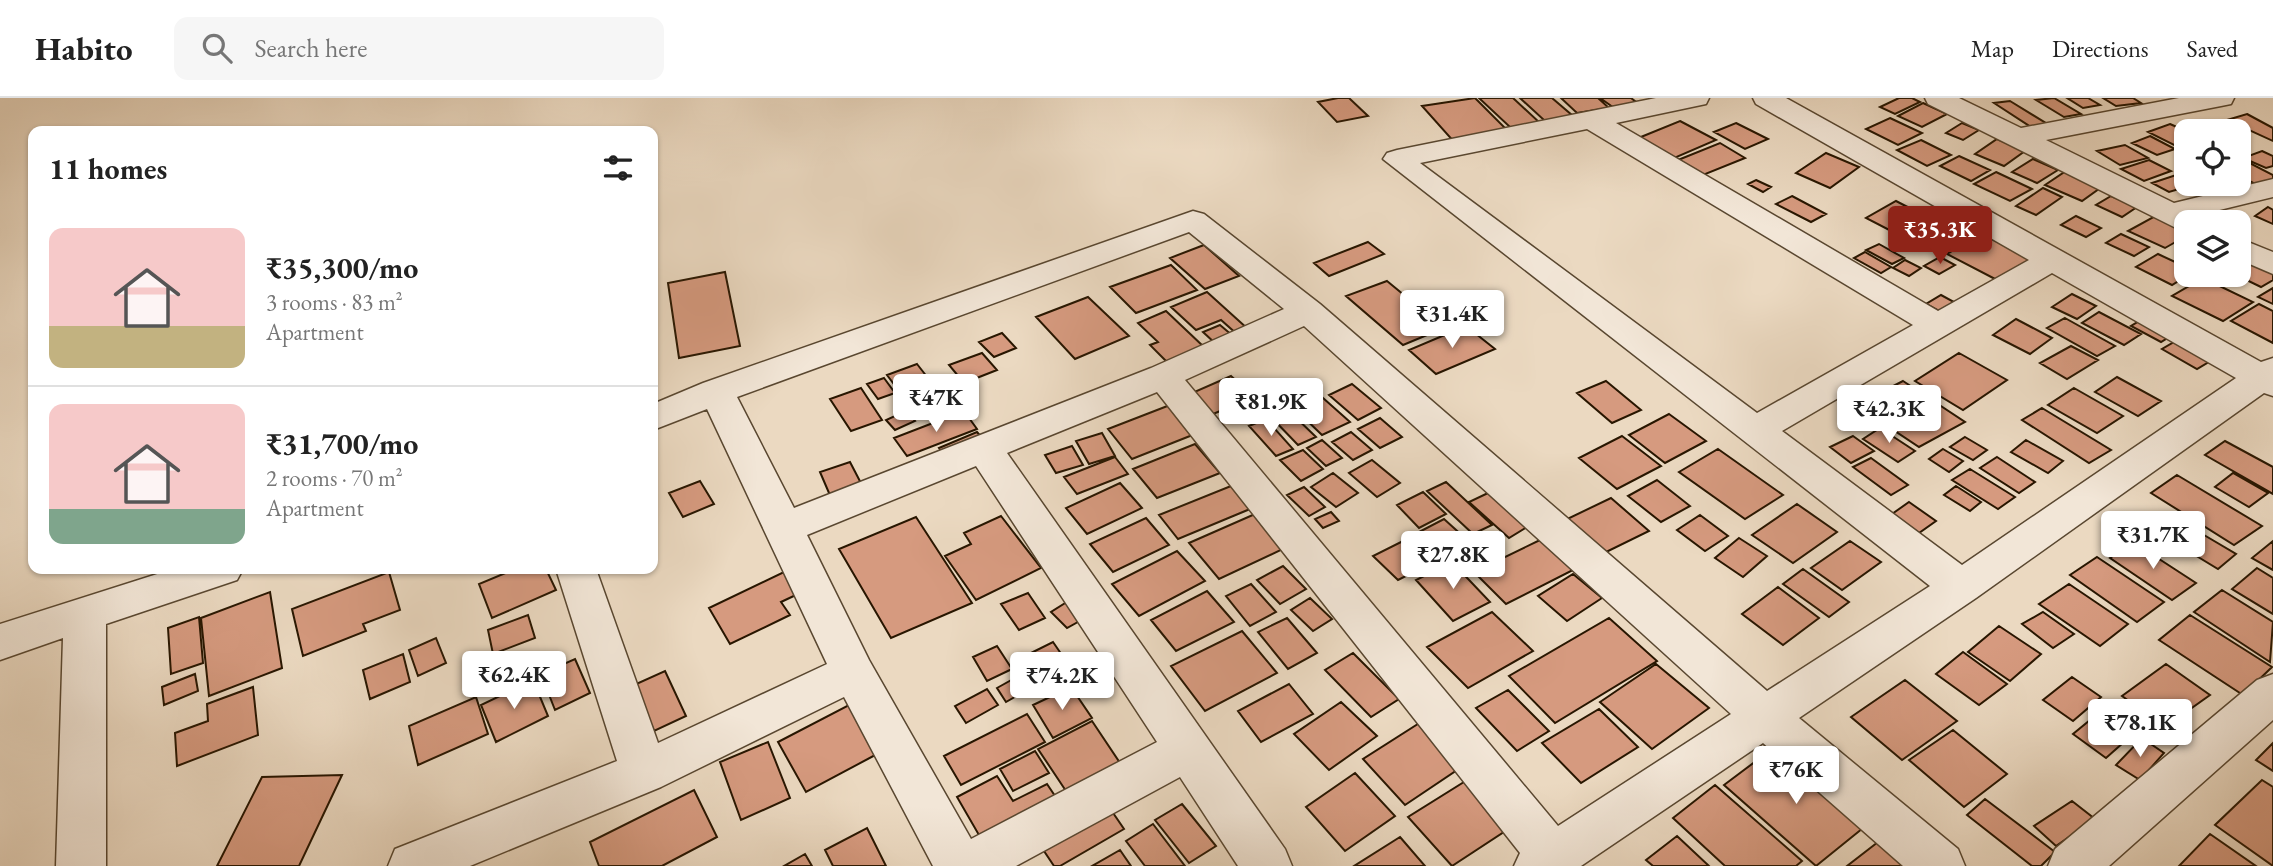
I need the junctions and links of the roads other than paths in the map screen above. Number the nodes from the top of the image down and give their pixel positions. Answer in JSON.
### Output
{"nodes":[{"id":1,"x":1696,"y":98,"type":"edge"},
{"id":2,"x":1766,"y":98,"type":"edge"},
{"id":3,"x":1938,"y":98,"type":"edge"},
{"id":4,"x":2221,"y":98,"type":"edge"},
{"id":5,"x":1590,"y":119,"type":"junction"},
{"id":6,"x":2014,"y":138,"type":"junction"},
{"id":7,"x":2273,"y":188,"type":"edge"},
{"id":8,"x":2202,"y":210,"type":"edge"},
{"id":9,"x":2174,"y":215,"type":"edge"},
{"id":10,"x":2251,"y":253,"type":"edge"},
{"id":11,"x":2050,"y":261,"type":"junction"},
{"id":12,"x":2273,"y":264,"type":"edge"},
{"id":13,"x":1308,"y":311,"type":"junction"},
{"id":14,"x":1937,"y":325,"type":"junction"},
{"id":15,"x":1163,"y":376,"type":"junction"},
{"id":16,"x":2269,"y":377,"type":"edge"},
{"id":17,"x":716,"y":391,"type":"junction"},
{"id":18,"x":658,"y":416,"type":"edge"},
{"id":19,"x":1755,"y":430,"type":"junction"},
{"id":20,"x":985,"y":449,"type":"junction"},
{"id":21,"x":784,"y":528,"type":"junction"},
{"id":22,"x":206,"y":574,"type":"edge"},
{"id":23,"x":578,"y":574,"type":"edge"},
{"id":24,"x":1961,"y":587,"type":"junction"},
{"id":25,"x":85,"y":613,"type":"junction"},
{"id":26,"x":0,"y":642,"type":"edge"},
{"id":27,"x":853,"y":671,"type":"junction"},
{"id":28,"x":2272,"y":694,"type":"edge"},
{"id":29,"x":1765,"y":717,"type":"junction"},
{"id":30,"x":1187,"y":750,"type":"junction"},
{"id":31,"x":644,"y":772,"type":"junction"},
{"id":32,"x":1546,"y":862,"type":"edge"},
{"id":33,"x":81,"y":866,"type":"edge"},
{"id":34,"x":413,"y":866,"type":"edge"},
{"id":35,"x":959,"y":866,"type":"edge"},
{"id":36,"x":968,"y":866,"type":"edge"},
{"id":37,"x":1267,"y":866,"type":"edge"},
{"id":38,"x":1940,"y":866,"type":"edge"},
{"id":39,"x":2073,"y":866,"type":"edge"}],
"edges":[{"from":1,"to":5,"type":"street"},
{"from":2,"to":11,"type":"street"},
{"from":3,"to":6,"type":"street"},
{"from":4,"to":6,"type":"street"},
{"from":5,"to":14,"type":"street"},
{"from":5,"to":19,"type":"street"},
{"from":6,"to":9,"type":"street"},
{"from":7,"to":8,"type":"street"},
{"from":10,"to":12,"type":"street"},
{"from":11,"to":14,"type":"street"},
{"from":11,"to":16,"type":"street"},
{"from":13,"to":15,"type":"street"},
{"from":13,"to":17,"type":"street"},
{"from":13,"to":29,"type":"street"},
{"from":14,"to":19,"type":"street"},
{"from":15,"to":20,"type":"street"},
{"from":15,"to":32,"type":"street"},
{"from":16,"to":24,"type":"street"},
{"from":17,"to":18,"type":"street"},
{"from":17,"to":21,"type":"street"},
{"from":19,"to":24,"type":"street"},
{"from":20,"to":21,"type":"street"},
{"from":20,"to":30,"type":"street"},
{"from":21,"to":27,"type":"street"},
{"from":22,"to":25,"type":"street"},
{"from":23,"to":31,"type":"street"},
{"from":24,"to":29,"type":"street"},
{"from":25,"to":26,"type":"street"},
{"from":25,"to":33,"type":"street"},
{"from":27,"to":31,"type":"street"},
{"from":27,"to":35,"type":"street"},
{"from":28,"to":39,"type":"street"},
{"from":29,"to":32,"type":"street"},
{"from":29,"to":38,"type":"street"},
{"from":30,"to":36,"type":"street"},
{"from":30,"to":37,"type":"street"},
{"from":31,"to":34,"type":"street"}]}
